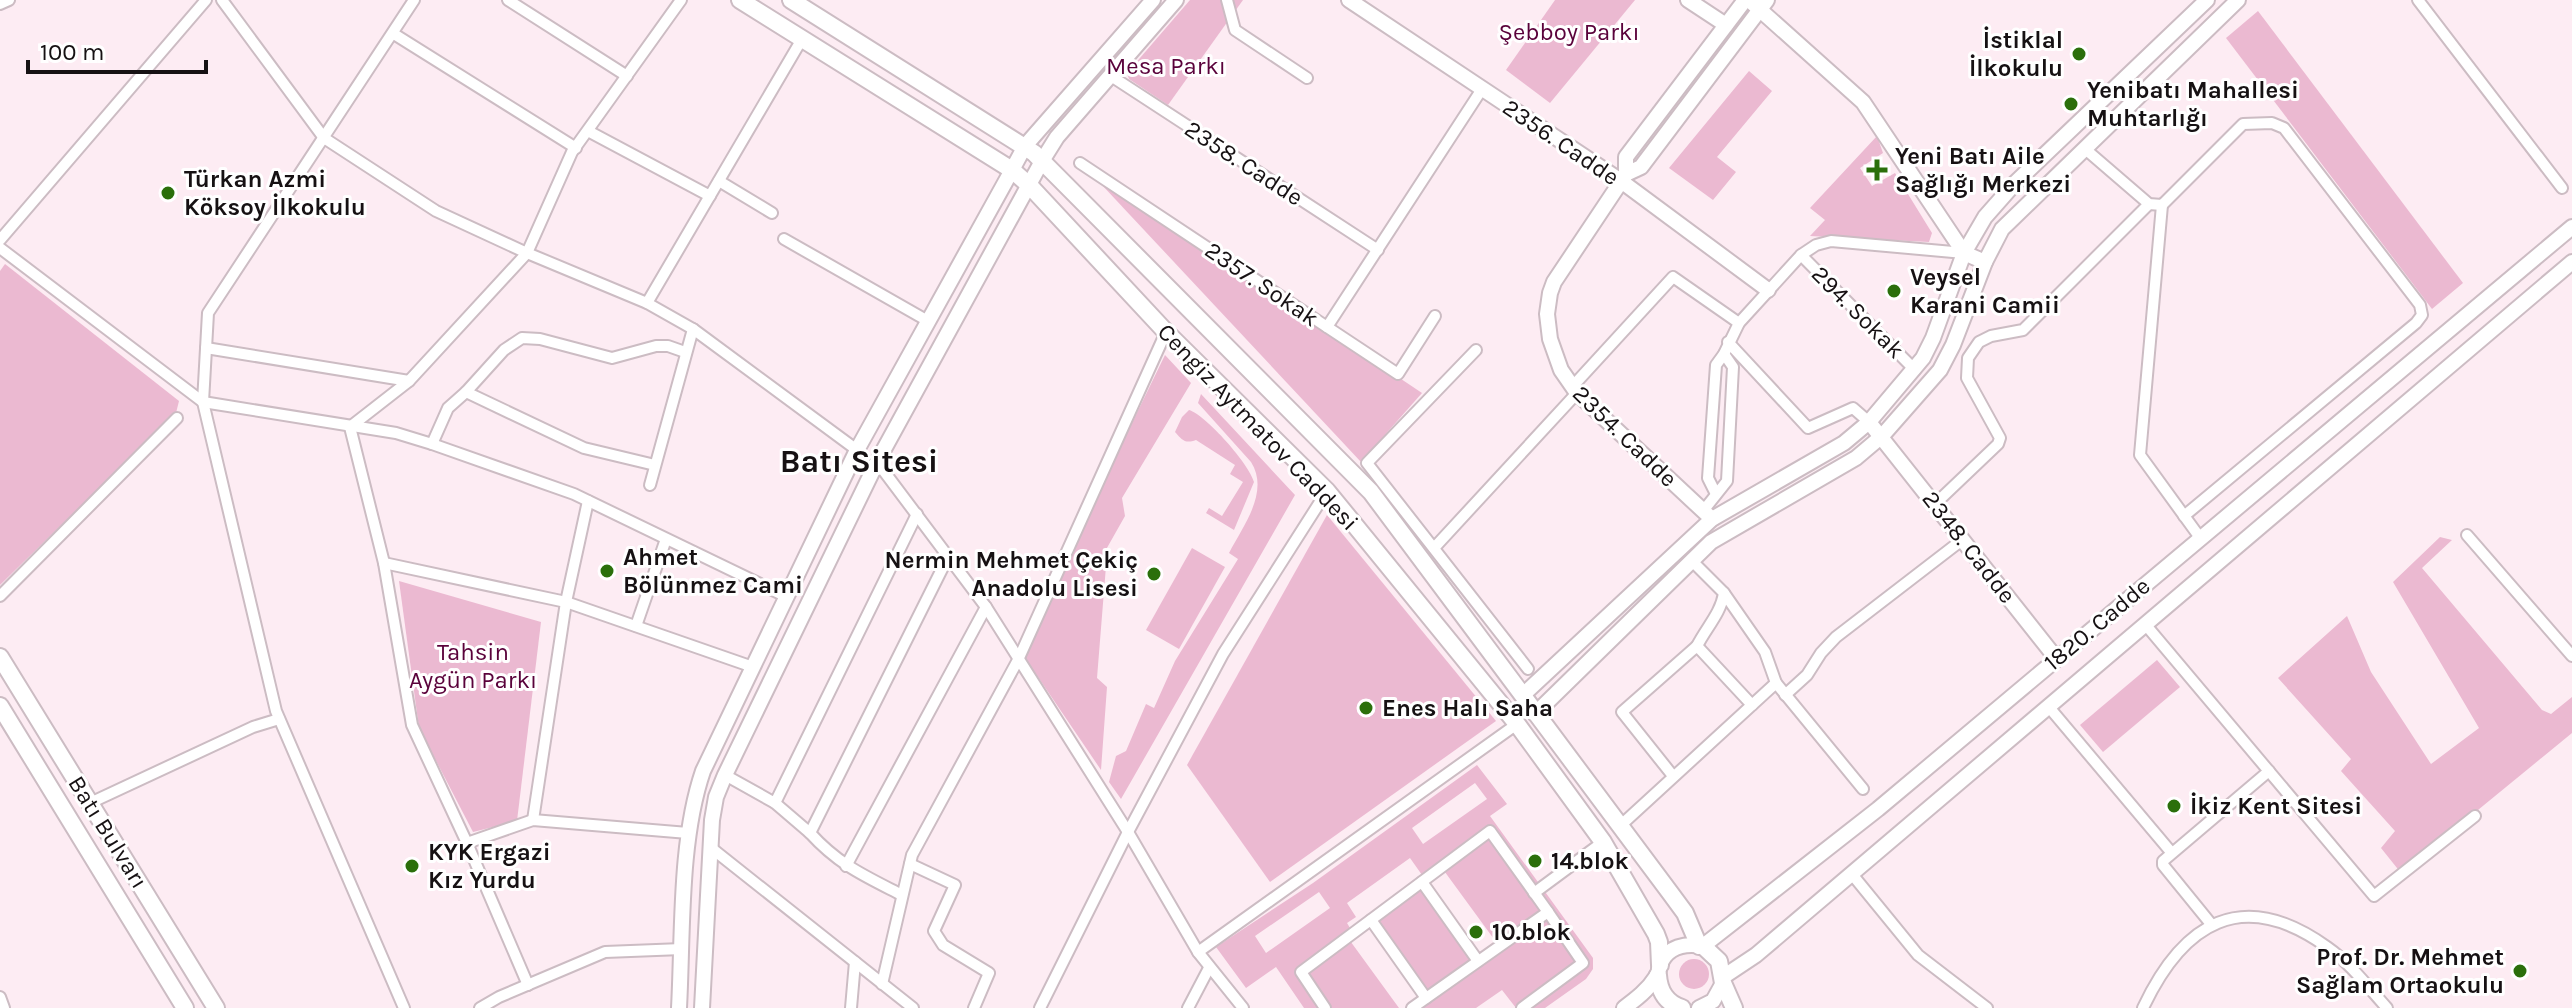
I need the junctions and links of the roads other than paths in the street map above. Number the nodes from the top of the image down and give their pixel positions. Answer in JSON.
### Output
{"nodes":[{"id":1,"x":9,"y":0,"type":"edge"},
{"id":2,"x":206,"y":0,"type":"edge"},
{"id":3,"x":222,"y":0,"type":"edge"},
{"id":4,"x":414,"y":0,"type":"edge"},
{"id":5,"x":508,"y":0,"type":"edge"},
{"id":6,"x":681,"y":0,"type":"edge"},
{"id":7,"x":740,"y":0,"type":"edge"},
{"id":8,"x":791,"y":0,"type":"edge"},
{"id":9,"x":1153,"y":0,"type":"edge"},
{"id":10,"x":1176,"y":0,"type":"edge"},
{"id":11,"x":1227,"y":0,"type":"edge"},
{"id":12,"x":1349,"y":0,"type":"edge"},
{"id":13,"x":1688,"y":0,"type":"edge"},
{"id":14,"x":2207,"y":0,"type":"edge"},
{"id":15,"x":2238,"y":0,"type":"edge"},
{"id":16,"x":2418,"y":0,"type":"edge"},
{"id":17,"x":1756,"y":2,"type":"edge"},
{"id":18,"x":0,"y":4,"type":"edge"},
{"id":19,"x":1726,"y":25,"type":"junction"},
{"id":20,"x":394,"y":34,"type":"junction"},
{"id":21,"x":802,"y":39,"type":"junction"},
{"id":22,"x":627,"y":76,"type":"junction"},
{"id":23,"x":1111,"y":76,"type":"junction"},
{"id":24,"x":1307,"y":78,"type":"dead end"},
{"id":25,"x":1482,"y":89,"type":"junction"},
{"id":26,"x":588,"y":131,"type":"junction"},
{"id":27,"x":324,"y":138,"type":"junction"},
{"id":28,"x":1025,"y":146,"type":"junction"},
{"id":29,"x":576,"y":148,"type":"junction"},
{"id":30,"x":2084,"y":148,"type":"junction"},
{"id":31,"x":1042,"y":161,"type":"junction"},
{"id":32,"x":1080,"y":163,"type":"dead end"},
{"id":33,"x":1012,"y":170,"type":"junction"},
{"id":34,"x":1623,"y":178,"type":"junction"},
{"id":35,"x":719,"y":181,"type":"junction"},
{"id":36,"x":1029,"y":185,"type":"junction"},
{"id":37,"x":2562,"y":188,"type":"dead end"},
{"id":38,"x":710,"y":196,"type":"junction"},
{"id":39,"x":2149,"y":204,"type":"junction"},
{"id":40,"x":2162,"y":205,"type":"junction"},
{"id":41,"x":772,"y":213,"type":"dead end"},
{"id":42,"x":2572,"y":227,"type":"edge"},
{"id":43,"x":784,"y":239,"type":"dead end"},
{"id":44,"x":0,"y":240,"type":"edge"},
{"id":45,"x":0,"y":248,"type":"edge"},
{"id":46,"x":1378,"y":250,"type":"junction"},
{"id":47,"x":527,"y":253,"type":"junction"},
{"id":48,"x":1801,"y":255,"type":"junction"},
{"id":49,"x":1962,"y":261,"type":"junction"},
{"id":50,"x":2572,"y":262,"type":"edge"},
{"id":51,"x":1982,"y":269,"type":"junction"},
{"id":52,"x":1768,"y":290,"type":"junction"},
{"id":53,"x":647,"y":303,"type":"junction"},
{"id":54,"x":1435,"y":316,"type":"dead end"},
{"id":55,"x":928,"y":321,"type":"junction"},
{"id":56,"x":1739,"y":323,"type":"junction"},
{"id":57,"x":1327,"y":327,"type":"junction"},
{"id":58,"x":693,"y":329,"type":"junction"},
{"id":59,"x":1166,"y":332,"type":"junction"},
{"id":60,"x":1728,"y":342,"type":"junction"},
{"id":61,"x":206,"y":348,"type":"junction"},
{"id":62,"x":1476,"y":350,"type":"dead end"},
{"id":63,"x":685,"y":352,"type":"junction"},
{"id":64,"x":1724,"y":354,"type":"junction"},
{"id":65,"x":1915,"y":370,"type":"junction"},
{"id":66,"x":409,"y":381,"type":"junction"},
{"id":67,"x":1575,"y":390,"type":"junction"},
{"id":68,"x":466,"y":392,"type":"junction"},
{"id":69,"x":203,"y":402,"type":"junction"},
{"id":70,"x":177,"y":418,"type":"dead end"},
{"id":71,"x":1869,"y":422,"type":"junction"},
{"id":72,"x":350,"y":427,"type":"junction"},
{"id":73,"x":1882,"y":436,"type":"junction"},
{"id":74,"x":432,"y":444,"type":"junction"},
{"id":75,"x":857,"y":450,"type":"junction"},
{"id":76,"x":877,"y":462,"type":"junction"},
{"id":77,"x":655,"y":465,"type":"junction"},
{"id":78,"x":650,"y":485,"type":"dead end"},
{"id":79,"x":1327,"y":491,"type":"junction"},
{"id":80,"x":1716,"y":494,"type":"junction"},
{"id":81,"x":588,"y":501,"type":"junction"},
{"id":82,"x":1935,"y":504,"type":"junction"},
{"id":83,"x":917,"y":514,"type":"junction"},
{"id":84,"x":1708,"y":515,"type":"junction"},
{"id":85,"x":2184,"y":516,"type":"junction"},
{"id":86,"x":2467,"y":535,"type":"dead end"},
{"id":87,"x":666,"y":539,"type":"junction"},
{"id":88,"x":2201,"y":539,"type":"junction"},
{"id":89,"x":1962,"y":540,"type":"junction"},
{"id":90,"x":1434,"y":548,"type":"junction"},
{"id":91,"x":948,"y":557,"type":"junction"},
{"id":92,"x":1691,"y":560,"type":"junction"},
{"id":93,"x":384,"y":563,"type":"junction"},
{"id":94,"x":1724,"y":593,"type":"junction"},
{"id":95,"x":0,"y":596,"type":"edge"},
{"id":96,"x":787,"y":597,"type":"junction"},
{"id":97,"x":566,"y":602,"type":"junction"},
{"id":98,"x":986,"y":607,"type":"junction"},
{"id":99,"x":1484,"y":613,"type":"junction"},
{"id":100,"x":1469,"y":623,"type":"junction"},
{"id":101,"x":2145,"y":624,"type":"junction"},
{"id":102,"x":636,"y":626,"type":"junction"},
{"id":103,"x":1697,"y":646,"type":"junction"},
{"id":104,"x":2572,"y":656,"type":"edge"},
{"id":105,"x":0,"y":657,"type":"edge"},
{"id":106,"x":2056,"y":658,"type":"junction"},
{"id":107,"x":1018,"y":660,"type":"junction"},
{"id":108,"x":753,"y":667,"type":"junction"},
{"id":109,"x":1528,"y":669,"type":"dead end"},
{"id":110,"x":1776,"y":683,"type":"junction"},
{"id":111,"x":1523,"y":695,"type":"junction"},
{"id":112,"x":1785,"y":695,"type":"junction"},
{"id":113,"x":1752,"y":705,"type":"junction"},
{"id":114,"x":0,"y":706,"type":"edge"},
{"id":115,"x":2048,"y":706,"type":"junction"},
{"id":116,"x":1535,"y":714,"type":"junction"},
{"id":117,"x":279,"y":719,"type":"junction"},
{"id":118,"x":1517,"y":724,"type":"junction"},
{"id":119,"x":2269,"y":771,"type":"junction"},
{"id":120,"x":725,"y":775,"type":"junction"},
{"id":121,"x":1673,"y":776,"type":"junction"},
{"id":122,"x":1863,"y":789,"type":"dead end"},
{"id":123,"x":90,"y":803,"type":"junction"},
{"id":124,"x":775,"y":803,"type":"junction"},
{"id":125,"x":2475,"y":816,"type":"dead end"},
{"id":126,"x":533,"y":820,"type":"junction"},
{"id":127,"x":1620,"y":826,"type":"junction"},
{"id":128,"x":1128,"y":832,"type":"junction"},
{"id":129,"x":688,"y":833,"type":"junction"},
{"id":130,"x":810,"y":833,"type":"junction"},
{"id":131,"x":1603,"y":842,"type":"junction"},
{"id":132,"x":467,"y":843,"type":"junction"},
{"id":133,"x":710,"y":847,"type":"junction"},
{"id":134,"x":2171,"y":852,"type":"junction"},
{"id":135,"x":910,"y":864,"type":"junction"},
{"id":136,"x":846,"y":866,"type":"junction"},
{"id":137,"x":1851,"y":873,"type":"junction"},
{"id":138,"x":1422,"y":882,"type":"junction"},
{"id":139,"x":1534,"y":893,"type":"junction"},
{"id":140,"x":902,"y":895,"type":"junction"},
{"id":141,"x":1548,"y":912,"type":"junction"},
{"id":142,"x":1371,"y":920,"type":"junction"},
{"id":143,"x":2211,"y":924,"type":"junction"},
{"id":144,"x":1701,"y":946,"type":"junction"},
{"id":145,"x":682,"y":949,"type":"junction"},
{"id":146,"x":1198,"y":952,"type":"junction"},
{"id":147,"x":1478,"y":961,"type":"junction"},
{"id":148,"x":855,"y":962,"type":"junction"},
{"id":149,"x":1209,"y":968,"type":"junction"},
{"id":150,"x":1659,"y":970,"type":"junction"},
{"id":151,"x":1723,"y":980,"type":"junction"},
{"id":152,"x":882,"y":984,"type":"junction"},
{"id":153,"x":528,"y":985,"type":"junction"},
{"id":154,"x":0,"y":997,"type":"edge"},
{"id":155,"x":1426,"y":998,"type":"junction"},
{"id":156,"x":4,"y":1008,"type":"edge"},
{"id":157,"x":185,"y":1008,"type":"edge"},
{"id":158,"x":216,"y":1008,"type":"edge"},
{"id":159,"x":404,"y":1008,"type":"edge"},
{"id":160,"x":480,"y":1008,"type":"edge"},
{"id":161,"x":679,"y":1008,"type":"edge"},
{"id":162,"x":702,"y":1008,"type":"edge"},
{"id":163,"x":851,"y":1008,"type":"edge"},
{"id":164,"x":913,"y":1008,"type":"edge"},
{"id":165,"x":974,"y":1008,"type":"edge"},
{"id":166,"x":1040,"y":1008,"type":"edge"},
{"id":167,"x":1188,"y":1008,"type":"edge"},
{"id":168,"x":1243,"y":1008,"type":"edge"},
{"id":169,"x":1325,"y":1008,"type":"edge"},
{"id":170,"x":1412,"y":1008,"type":"edge"},
{"id":171,"x":1522,"y":1008,"type":"edge"},
{"id":172,"x":1624,"y":1008,"type":"edge"},
{"id":173,"x":1682,"y":1008,"type":"edge"},
{"id":174,"x":1699,"y":1008,"type":"edge"},
{"id":175,"x":1734,"y":1008,"type":"edge"},
{"id":176,"x":1987,"y":1008,"type":"edge"},
{"id":177,"x":2143,"y":1008,"type":"edge"},
{"id":178,"x":2387,"y":1008,"type":"edge"}],
"edges":[{"from":1,"to":18,"type":"street"},
{"from":2,"to":44,"type":"street"},
{"from":3,"to":27,"type":"street"},
{"from":4,"to":20,"type":"street"},
{"from":5,"to":22,"type":"street"},
{"from":6,"to":22,"type":"street"},
{"from":7,"to":21,"type":"main road","name":"Cengiz Aytmatov Caddesi"},
{"from":8,"to":28,"type":"main road","name":"Cengiz Aytmatov Caddesi"},
{"from":9,"to":28,"type":"main road"},
{"from":10,"to":23,"type":"main road"},
{"from":11,"to":24,"type":"street"},
{"from":12,"to":25,"type":"main road","name":"2356. Cadde"},
{"from":13,"to":19,"type":"main road"},
{"from":14,"to":49,"type":"main road"},
{"from":15,"to":30,"type":"main road"},
{"from":16,"to":37,"type":"street"},
{"from":17,"to":19,"type":"main road","name":"2354. Cadde"},
{"from":17,"to":34,"type":"main road","name":"2354. Cadde"},
{"from":17,"to":49,"type":"main road"},
{"from":19,"to":34,"type":"main road","name":"2354. Cadde"},
{"from":20,"to":27,"type":"street"},
{"from":20,"to":29,"type":"street"},
{"from":21,"to":33,"type":"main road","name":"Cengiz Aytmatov Caddesi"},
{"from":21,"to":35,"type":"street"},
{"from":22,"to":26,"type":"street"},
{"from":23,"to":31,"type":"main road"},
{"from":23,"to":46,"type":"street","name":"2358. Cadde"},
{"from":25,"to":34,"type":"main road","name":"2356. Cadde"},
{"from":25,"to":46,"type":"street","name":"2357. Sokak"},
{"from":26,"to":29,"type":"street"},
{"from":26,"to":38,"type":"street"},
{"from":27,"to":47,"type":"street"},
{"from":27,"to":61,"type":"street"},
{"from":28,"to":31,"type":"main road","name":"Cengiz Aytmatov Caddesi"},
{"from":28,"to":33,"type":"main road"},
{"from":29,"to":47,"type":"street"},
{"from":30,"to":39,"type":"street"},
{"from":30,"to":51,"type":"main road"},
{"from":31,"to":36,"type":"main road"},
{"from":31,"to":100,"type":"main road","name":"Cengiz Aytmatov Caddesi"},
{"from":32,"to":57,"type":"street","name":"2357. Sokak"},
{"from":33,"to":36,"type":"main road","name":"Cengiz Aytmatov Caddesi"},
{"from":33,"to":55,"type":"main road"},
{"from":34,"to":52,"type":"main road","name":"2356. Cadde"},
{"from":34,"to":67,"type":"main road","name":"2354. Cadde"},
{"from":35,"to":38,"type":"street"},
{"from":35,"to":41,"type":"street"},
{"from":36,"to":59,"type":"main road","name":"Cengiz Aytmatov Caddesi"},
{"from":36,"to":76,"type":"main road"},
{"from":38,"to":53,"type":"street"},
{"from":39,"to":40,"type":"street"},
{"from":39,"to":82,"type":"street"},
{"from":40,"to":85,"type":"street"},
{"from":40,"to":85,"type":"street"},
{"from":42,"to":88,"type":"main road","name":"1820. Cadde"},
{"from":43,"to":55,"type":"street"},
{"from":45,"to":69,"type":"street"},
{"from":46,"to":57,"type":"street","name":"2357. Sokak"},
{"from":47,"to":53,"type":"street"},
{"from":47,"to":66,"type":"street"},
{"from":48,"to":49,"type":"street","name":"294. Sokak"},
{"from":48,"to":52,"type":"street","name":"294. Sokak"},
{"from":48,"to":65,"type":"street","name":"294. Sokak"},
{"from":49,"to":51,"type":"main road"},
{"from":49,"to":65,"type":"main road"},
{"from":50,"to":101,"type":"main road","name":"1820. Cadde"},
{"from":51,"to":73,"type":"main road"},
{"from":52,"to":56,"type":"street","name":"294. Sokak"},
{"from":53,"to":58,"type":"street"},
{"from":54,"to":57,"type":"street"},
{"from":55,"to":75,"type":"main road"},
{"from":56,"to":60,"type":"street","name":"294. Sokak"},
{"from":56,"to":67,"type":"street"},
{"from":58,"to":63,"type":"street"},
{"from":58,"to":75,"type":"street"},
{"from":59,"to":79,"type":"main road","name":"Cengiz Aytmatov Caddesi"},
{"from":59,"to":107,"type":"street"},
{"from":60,"to":64,"type":"street","name":"294. Sokak"},
{"from":60,"to":71,"type":"street"},
{"from":61,"to":66,"type":"street"},
{"from":61,"to":69,"type":"street"},
{"from":62,"to":90,"type":"street"},
{"from":63,"to":68,"type":"street"},
{"from":63,"to":77,"type":"street"},
{"from":64,"to":80,"type":"street","name":"294. Sokak"},
{"from":64,"to":80,"type":"street"},
{"from":65,"to":71,"type":"main road"},
{"from":66,"to":72,"type":"street"},
{"from":67,"to":84,"type":"main road","name":"2354. Cadde"},
{"from":67,"to":90,"type":"street"},
{"from":68,"to":74,"type":"street"},
{"from":68,"to":77,"type":"street"},
{"from":69,"to":72,"type":"street"},
{"from":69,"to":117,"type":"street"},
{"from":70,"to":95,"type":"street"},
{"from":71,"to":73,"type":"main road","name":"2348. Cadde"},
{"from":71,"to":84,"type":"main road"},
{"from":72,"to":74,"type":"street"},
{"from":72,"to":93,"type":"street"},
{"from":73,"to":82,"type":"main road","name":"2348. Cadde"},
{"from":73,"to":92,"type":"main road"},
{"from":74,"to":81,"type":"street"},
{"from":75,"to":76,"type":"main road"},
{"from":75,"to":96,"type":"main road"},
{"from":76,"to":83,"type":"street"},
{"from":76,"to":120,"type":"main road"},
{"from":77,"to":78,"type":"street"},
{"from":79,"to":118,"type":"main road","name":"Cengiz Aytmatov Caddesi"},
{"from":79,"to":128,"type":"street"},
{"from":80,"to":84,"type":"street"},
{"from":81,"to":87,"type":"street"},
{"from":81,"to":97,"type":"street"},
{"from":82,"to":89,"type":"main road","name":"2348. Cadde"},
{"from":83,"to":91,"type":"street"},
{"from":83,"to":124,"type":"street"},
{"from":84,"to":111,"type":"main road"},
{"from":85,"to":88,"type":"street"},
{"from":86,"to":104,"type":"street"},
{"from":87,"to":96,"type":"street"},
{"from":87,"to":102,"type":"street"},
{"from":88,"to":106,"type":"main road","name":"1820. Cadde"},
{"from":89,"to":106,"type":"main road","name":"2348. Cadde"},
{"from":89,"to":112,"type":"street"},
{"from":90,"to":99,"type":"street"},
{"from":91,"to":98,"type":"street"},
{"from":91,"to":130,"type":"street"},
{"from":92,"to":94,"type":"street"},
{"from":92,"to":116,"type":"main road"},
{"from":93,"to":97,"type":"street"},
{"from":93,"to":132,"type":"street"},
{"from":94,"to":103,"type":"street"},
{"from":94,"to":110,"type":"street"},
{"from":96,"to":108,"type":"main road"},
{"from":97,"to":102,"type":"street"},
{"from":97,"to":126,"type":"street"},
{"from":98,"to":107,"type":"street"},
{"from":98,"to":136,"type":"street"},
{"from":99,"to":100,"type":"street"},
{"from":99,"to":109,"type":"street"},
{"from":100,"to":111,"type":"main road","name":"Cengiz Aytmatov Caddesi"},
{"from":101,"to":115,"type":"main road","name":"1820. Cadde"},
{"from":101,"to":119,"type":"street"},
{"from":102,"to":108,"type":"street"},
{"from":103,"to":113,"type":"street"},
{"from":103,"to":121,"type":"street"},
{"from":105,"to":123,"type":"main road","name":"Batı Bulvarı"},
{"from":106,"to":144,"type":"main road","name":"1820. Cadde"},
{"from":107,"to":128,"type":"street"},
{"from":107,"to":135,"type":"street"},
{"from":108,"to":129,"type":"main road"},
{"from":110,"to":112,"type":"street"},
{"from":110,"to":113,"type":"street"},
{"from":111,"to":116,"type":"main road","name":"Cengiz Aytmatov Caddesi"},
{"from":112,"to":122,"type":"street"},
{"from":113,"to":121,"type":"street"},
{"from":114,"to":157,"type":"main road","name":"Batı Bulvarı"},
{"from":115,"to":134,"type":"street"},
{"from":115,"to":137,"type":"main road","name":"1820. Cadde"},
{"from":116,"to":127,"type":"main road","name":"Cengiz Aytmatov Caddesi"},
{"from":117,"to":123,"type":"street"},
{"from":117,"to":159,"type":"street"},
{"from":118,"to":131,"type":"main road","name":"Cengiz Aytmatov Caddesi"},
{"from":118,"to":146,"type":"street"},
{"from":119,"to":125,"type":"street"},
{"from":119,"to":134,"type":"street"},
{"from":120,"to":124,"type":"street"},
{"from":120,"to":133,"type":"main road"},
{"from":121,"to":127,"type":"street"},
{"from":123,"to":158,"type":"main road","name":"Batı Bulvarı"},
{"from":124,"to":130,"type":"street"},
{"from":126,"to":129,"type":"street"},
{"from":126,"to":132,"type":"street"},
{"from":127,"to":144,"type":"main road","name":"Cengiz Aytmatov Caddesi"},
{"from":128,"to":146,"type":"street"},
{"from":128,"to":166,"type":"street"},
{"from":129,"to":145,"type":"main road"},
{"from":130,"to":136,"type":"street"},
{"from":131,"to":139,"type":"street"},
{"from":131,"to":150,"type":"main road","name":"Cengiz Aytmatov Caddesi"},
{"from":132,"to":153,"type":"street"},
{"from":133,"to":148,"type":"street"},
{"from":133,"to":162,"type":"main road"},
{"from":134,"to":143,"type":"street"},
{"from":135,"to":140,"type":"street"},
{"from":135,"to":165,"type":"street"},
{"from":136,"to":140,"type":"street"},
{"from":137,"to":151,"type":"main road","name":"1820. Cadde"},
{"from":137,"to":176,"type":"street"},
{"from":138,"to":139,"type":"street"},
{"from":138,"to":142,"type":"street"},
{"from":138,"to":147,"type":"street"},
{"from":139,"to":141,"type":"street"},
{"from":140,"to":152,"type":"street"},
{"from":141,"to":147,"type":"street"},
{"from":141,"to":171,"type":"street"},
{"from":142,"to":155,"type":"street"},
{"from":142,"to":169,"type":"street"},
{"from":143,"to":177,"type":"street"},
{"from":143,"to":178,"type":"street"},
{"from":144,"to":150,"type":"main road","name":"1820. Cadde"},
{"from":144,"to":151,"type":"main road","name":"Cengiz Aytmatov Caddesi"},
{"from":145,"to":153,"type":"street"},
{"from":145,"to":161,"type":"main road"},
{"from":146,"to":149,"type":"street"},
{"from":147,"to":155,"type":"street"},
{"from":148,"to":152,"type":"street"},
{"from":148,"to":163,"type":"street"},
{"from":149,"to":167,"type":"street"},
{"from":149,"to":168,"type":"street"},
{"from":150,"to":172,"type":"main road","name":"1820. Cadde"},
{"from":150,"to":173,"type":"main road","name":"Cengiz Aytmatov Caddesi"},
{"from":151,"to":174,"type":"main road","name":"1820. Cadde"},
{"from":151,"to":175,"type":"main road","name":"Cengiz Aytmatov Caddesi"},
{"from":152,"to":164,"type":"street"},
{"from":153,"to":160,"type":"street"},
{"from":154,"to":156,"type":"street"},
{"from":155,"to":170,"type":"street"}]}
